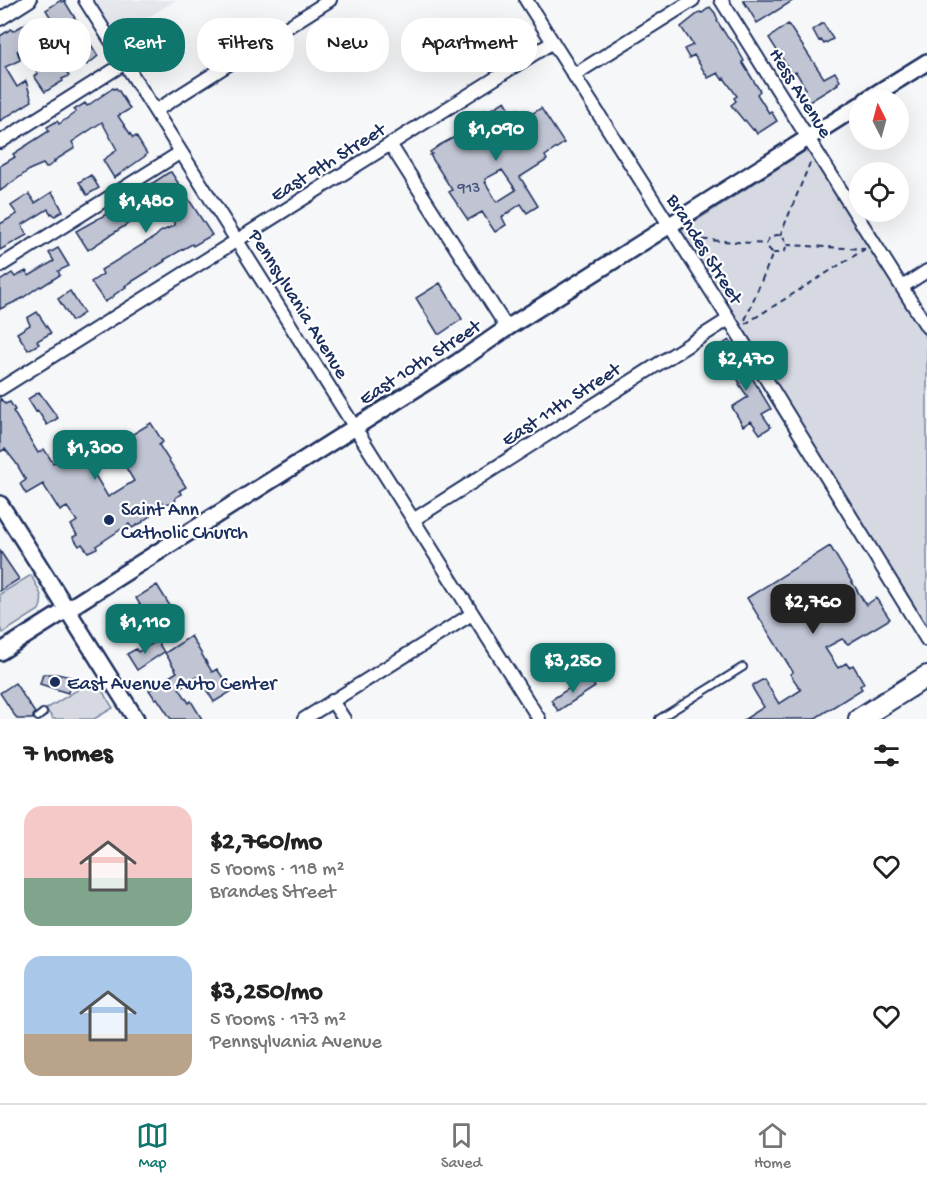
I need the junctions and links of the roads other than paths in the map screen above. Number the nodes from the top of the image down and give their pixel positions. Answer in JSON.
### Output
{"nodes":[{"id":1,"x":30,"y":0,"type":"edge"},
{"id":2,"x":85,"y":0,"type":"edge"},
{"id":3,"x":330,"y":0,"type":"edge"},
{"id":4,"x":526,"y":0,"type":"edge"},
{"id":5,"x":693,"y":0,"type":"edge"},
{"id":6,"x":721,"y":0,"type":"edge"},
{"id":7,"x":0,"y":19,"type":"edge"},
{"id":8,"x":103,"y":28,"type":"edge"},
{"id":9,"x":553,"y":42,"type":"junction"},
{"id":10,"x":927,"y":62,"type":"edge"},
{"id":11,"x":111,"y":72,"type":"edge"},
{"id":12,"x":131,"y":72,"type":"edge"},
{"id":13,"x":574,"y":75,"type":"junction"},
{"id":14,"x":882,"y":90,"type":"edge"},
{"id":15,"x":155,"y":111,"type":"junction"},
{"id":16,"x":849,"y":112,"type":"edge"},
{"id":17,"x":807,"y":137,"type":"junction"},
{"id":18,"x":0,"y":142,"type":"edge"},
{"id":19,"x":390,"y":144,"type":"junction"},
{"id":20,"x":181,"y":152,"type":"junction"},
{"id":21,"x":670,"y":226,"type":"junction"},
{"id":22,"x":237,"y":240,"type":"junction"},
{"id":23,"x":0,"y":266,"type":"edge"},
{"id":24,"x":927,"y":272,"type":"edge"},
{"id":25,"x":902,"y":287,"type":"junction"},
{"id":26,"x":729,"y":319,"type":"junction"},
{"id":27,"x":927,"y":327,"type":"edge"},
{"id":28,"x":507,"y":328,"type":"junction"},
{"id":29,"x":0,"y":389,"type":"edge"},
{"id":30,"x":355,"y":427,"type":"junction"},
{"id":31,"x":2,"y":510,"type":"edge"},
{"id":32,"x":413,"y":520,"type":"junction"},
{"id":33,"x":67,"y":610,"type":"junction"},
{"id":34,"x":472,"y":614,"type":"junction"},
{"id":35,"x":927,"y":640,"type":"edge"},
{"id":36,"x":0,"y":652,"type":"edge"},
{"id":37,"x":743,"y":667,"type":"dead end"},
{"id":38,"x":927,"y":676,"type":"edge"},
{"id":39,"x":332,"y":701,"type":"junction"},
{"id":40,"x":136,"y":719,"type":"edge"},
{"id":41,"x":303,"y":719,"type":"edge"},
{"id":42,"x":344,"y":719,"type":"edge"},
{"id":43,"x":539,"y":719,"type":"edge"},
{"id":44,"x":659,"y":719,"type":"edge"},
{"id":45,"x":859,"y":719,"type":"edge"}],
"edges":[{"from":1,"to":7,"type":"street"},
{"from":2,"to":8,"type":"street","name":"Pennsylvania Avenue"},
{"from":3,"to":15,"type":"street"},
{"from":4,"to":9,"type":"street","name":"Brandes Street"},
{"from":5,"to":13,"type":"street"},
{"from":6,"to":17,"type":"street","name":"Hess Avenue"},
{"from":9,"to":13,"type":"street","name":"Brandes Street"},
{"from":9,"to":19,"type":"street","name":"East 9th Street"},
{"from":10,"to":14,"type":"street"},
{"from":11,"to":18,"type":"street"},
{"from":12,"to":15,"type":"street","name":"Pennsylvania Avenue"},
{"from":13,"to":21,"type":"street","name":"Brandes Street"},
{"from":15,"to":20,"type":"street","name":"Pennsylvania Avenue"},
{"from":16,"to":17,"type":"street","name":"East 10th Street"},
{"from":17,"to":21,"type":"street","name":"East 10th Street"},
{"from":17,"to":25,"type":"street","name":"Hess Avenue"},
{"from":19,"to":22,"type":"street","name":"East 9th Street"},
{"from":19,"to":28,"type":"street"},
{"from":20,"to":22,"type":"street","name":"Pennsylvania Avenue"},
{"from":20,"to":23,"type":"street"},
{"from":21,"to":26,"type":"street","name":"Brandes Street"},
{"from":21,"to":28,"type":"street","name":"East 10th Street"},
{"from":22,"to":29,"type":"street","name":"East 9th Street"},
{"from":22,"to":30,"type":"street","name":"Pennsylvania Avenue"},
{"from":24,"to":25,"type":"street"},
{"from":25,"to":27,"type":"street","name":"Hess Avenue"},
{"from":26,"to":32,"type":"street","name":"East 11th Street"},
{"from":26,"to":35,"type":"street","name":"Brandes Street"},
{"from":28,"to":30,"type":"street","name":"East 10th Street"},
{"from":30,"to":32,"type":"street","name":"Pennsylvania Avenue"},
{"from":30,"to":33,"type":"street","name":"East 10th Street"},
{"from":31,"to":33,"type":"street"},
{"from":32,"to":34,"type":"street","name":"Pennsylvania Avenue"},
{"from":33,"to":36,"type":"street","name":"East 10th Street"},
{"from":33,"to":40,"type":"street"},
{"from":34,"to":39,"type":"street"},
{"from":34,"to":43,"type":"street","name":"Pennsylvania Avenue"},
{"from":37,"to":44,"type":"lane"},
{"from":38,"to":45,"type":"main road"},
{"from":39,"to":41,"type":"street"},
{"from":39,"to":42,"type":"street"}]}
